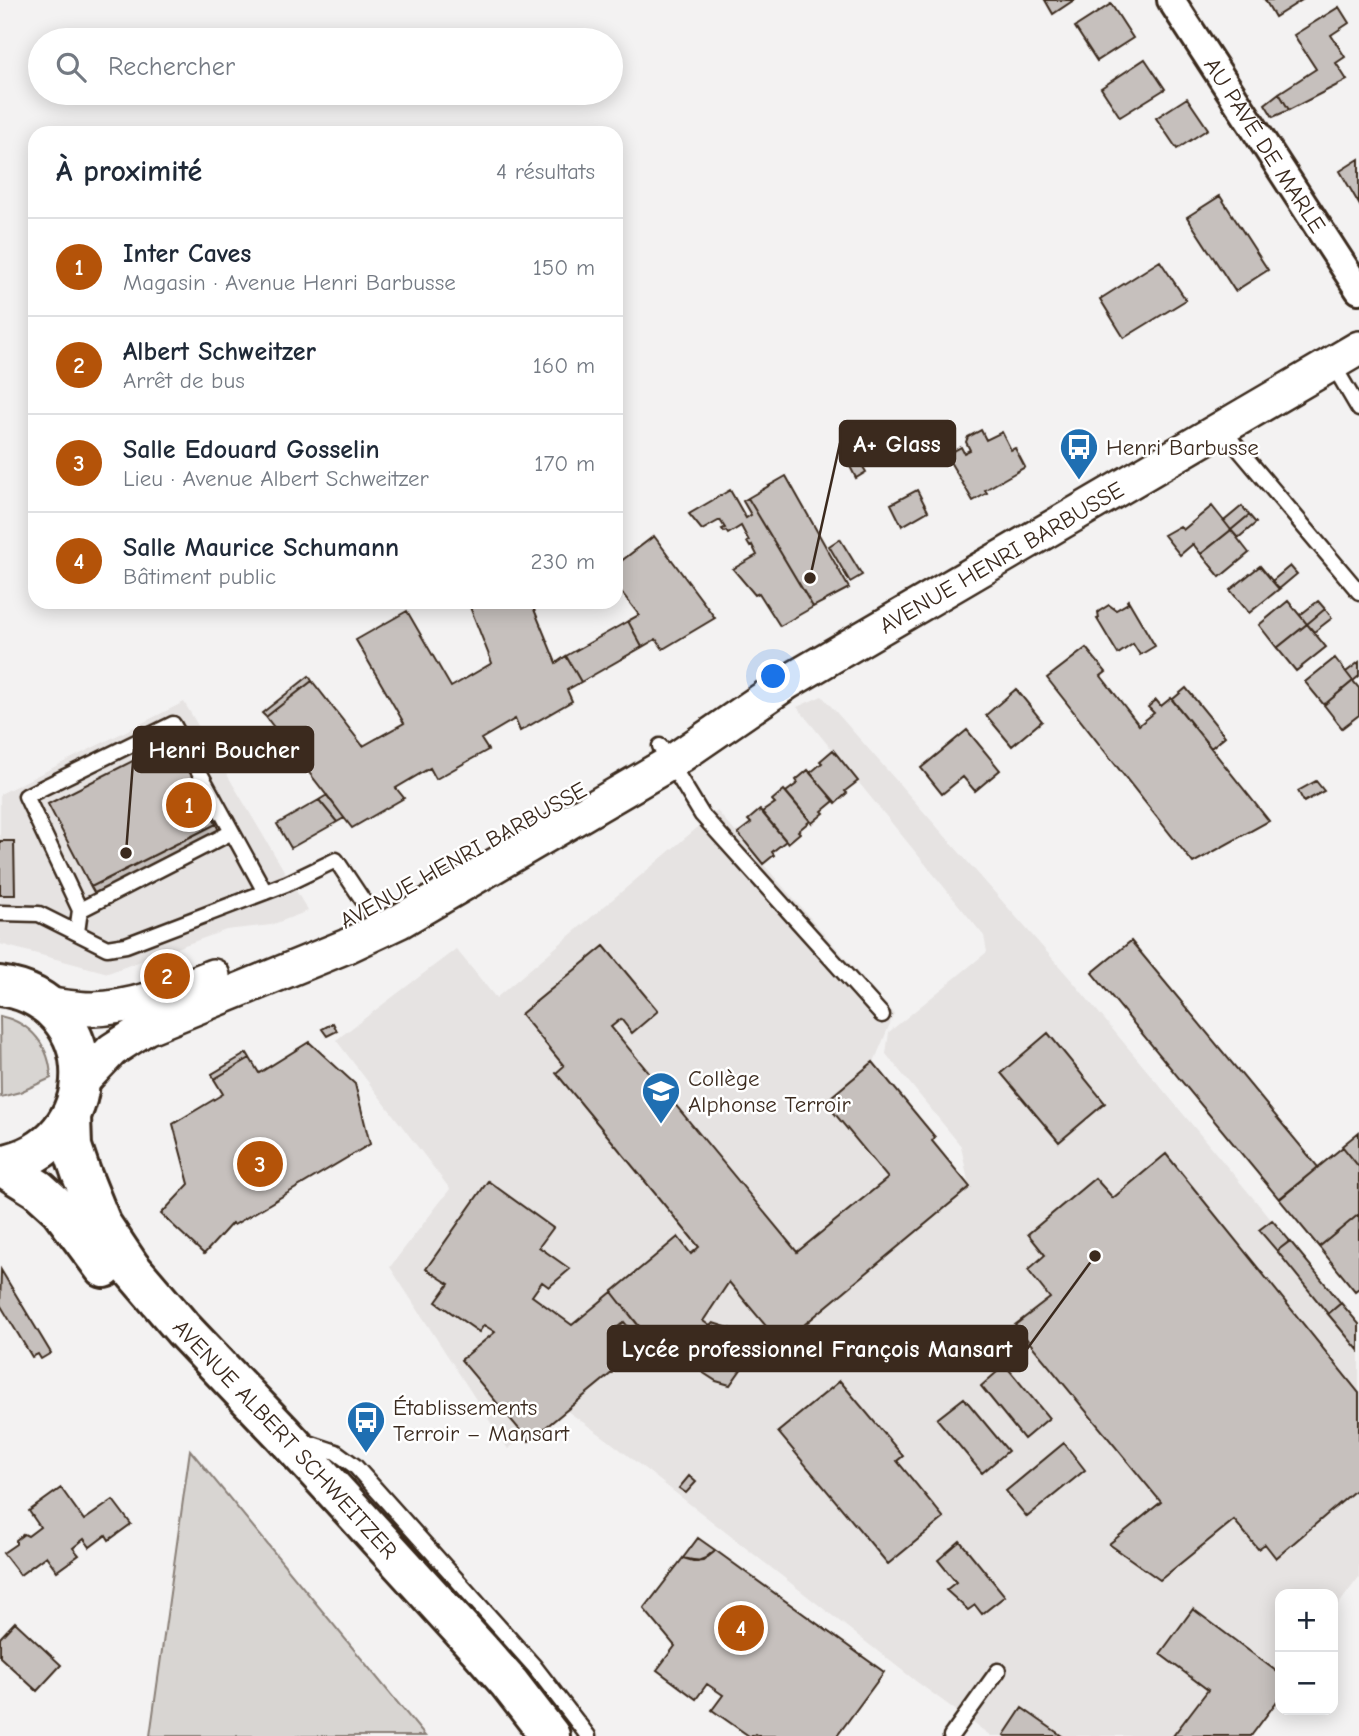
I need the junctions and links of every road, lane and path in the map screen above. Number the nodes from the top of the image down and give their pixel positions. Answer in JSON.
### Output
{"nodes":[{"id":1,"x":1171,"y":0,"type":"edge"},
{"id":2,"x":1359,"y":290,"type":"edge"},
{"id":3,"x":1346,"y":356,"type":"edge"},
{"id":4,"x":1359,"y":409,"type":"edge"},
{"id":5,"x":1221,"y":428,"type":"junction"},
{"id":6,"x":1359,"y":592,"type":"edge"},
{"id":7,"x":665,"y":754,"type":"junction"},
{"id":8,"x":233,"y":832,"type":"junction"},
{"id":9,"x":265,"y":892,"type":"junction"},
{"id":10,"x":80,"y":910,"type":"junction"},
{"id":11,"x":0,"y":913,"type":"edge"},
{"id":12,"x":376,"y":920,"type":"junction"},
{"id":13,"x":77,"y":932,"type":"junction"},
{"id":14,"x":0,"y":986,"type":"edge"},
{"id":15,"x":44,"y":1004,"type":"junction"},
{"id":16,"x":882,"y":1015,"type":"dead end"},
{"id":17,"x":75,"y":1100,"type":"junction"},
{"id":18,"x":0,"y":1165,"type":"edge"},
{"id":19,"x":283,"y":1434,"type":"junction"},
{"id":20,"x":998,"y":1671,"type":"dead end"},
{"id":21,"x":527,"y":1736,"type":"edge"},
{"id":22,"x":550,"y":1736,"type":"edge"},
{"id":23,"x":588,"y":1736,"type":"edge"},
{"id":24,"x":951,"y":1736,"type":"edge"}],
"edges":[{"from":1,"to":2,"type":"street","name":"AU PAVÉ DE MARLE"},
{"from":3,"to":4,"type":"lane"},
{"from":3,"to":5,"type":"street","name":"AVENUE HENRI BARBUSSE"},
{"from":5,"to":6,"type":"lane"},
{"from":5,"to":7,"type":"street","name":"AVENUE HENRI BARBUSSE"},
{"from":7,"to":12,"type":"street","name":"AVENUE HENRI BARBUSSE"},
{"from":7,"to":16,"type":"lane"},
{"from":8,"to":9,"type":"lane"},
{"from":8,"to":10,"type":"lane"},
{"from":8,"to":10,"type":"lane"},
{"from":9,"to":12,"type":"lane"},
{"from":9,"to":13,"type":"lane"},
{"from":10,"to":13,"type":"lane"},
{"from":11,"to":13,"type":"lane"},
{"from":12,"to":15,"type":"street","name":"AVENUE HENRI BARBUSSE"},
{"from":12,"to":17,"type":"street","name":"AVENUE HENRI BARBUSSE"},
{"from":14,"to":15,"type":"main road"},
{"from":15,"to":17,"type":"main road","name":"AVENUE ALBERT SCHWEITZER"},
{"from":17,"to":18,"type":"main road"},
{"from":17,"to":19,"type":"main road","name":"AVENUE ALBERT SCHWEITZER"},
{"from":18,"to":21,"type":"main road","name":"AVENUE ALBERT SCHWEITZER"},
{"from":19,"to":22,"type":"main road","name":"AVENUE ALBERT SCHWEITZER"},
{"from":19,"to":23,"type":"lane"},
{"from":20,"to":24,"type":"lane"}]}
